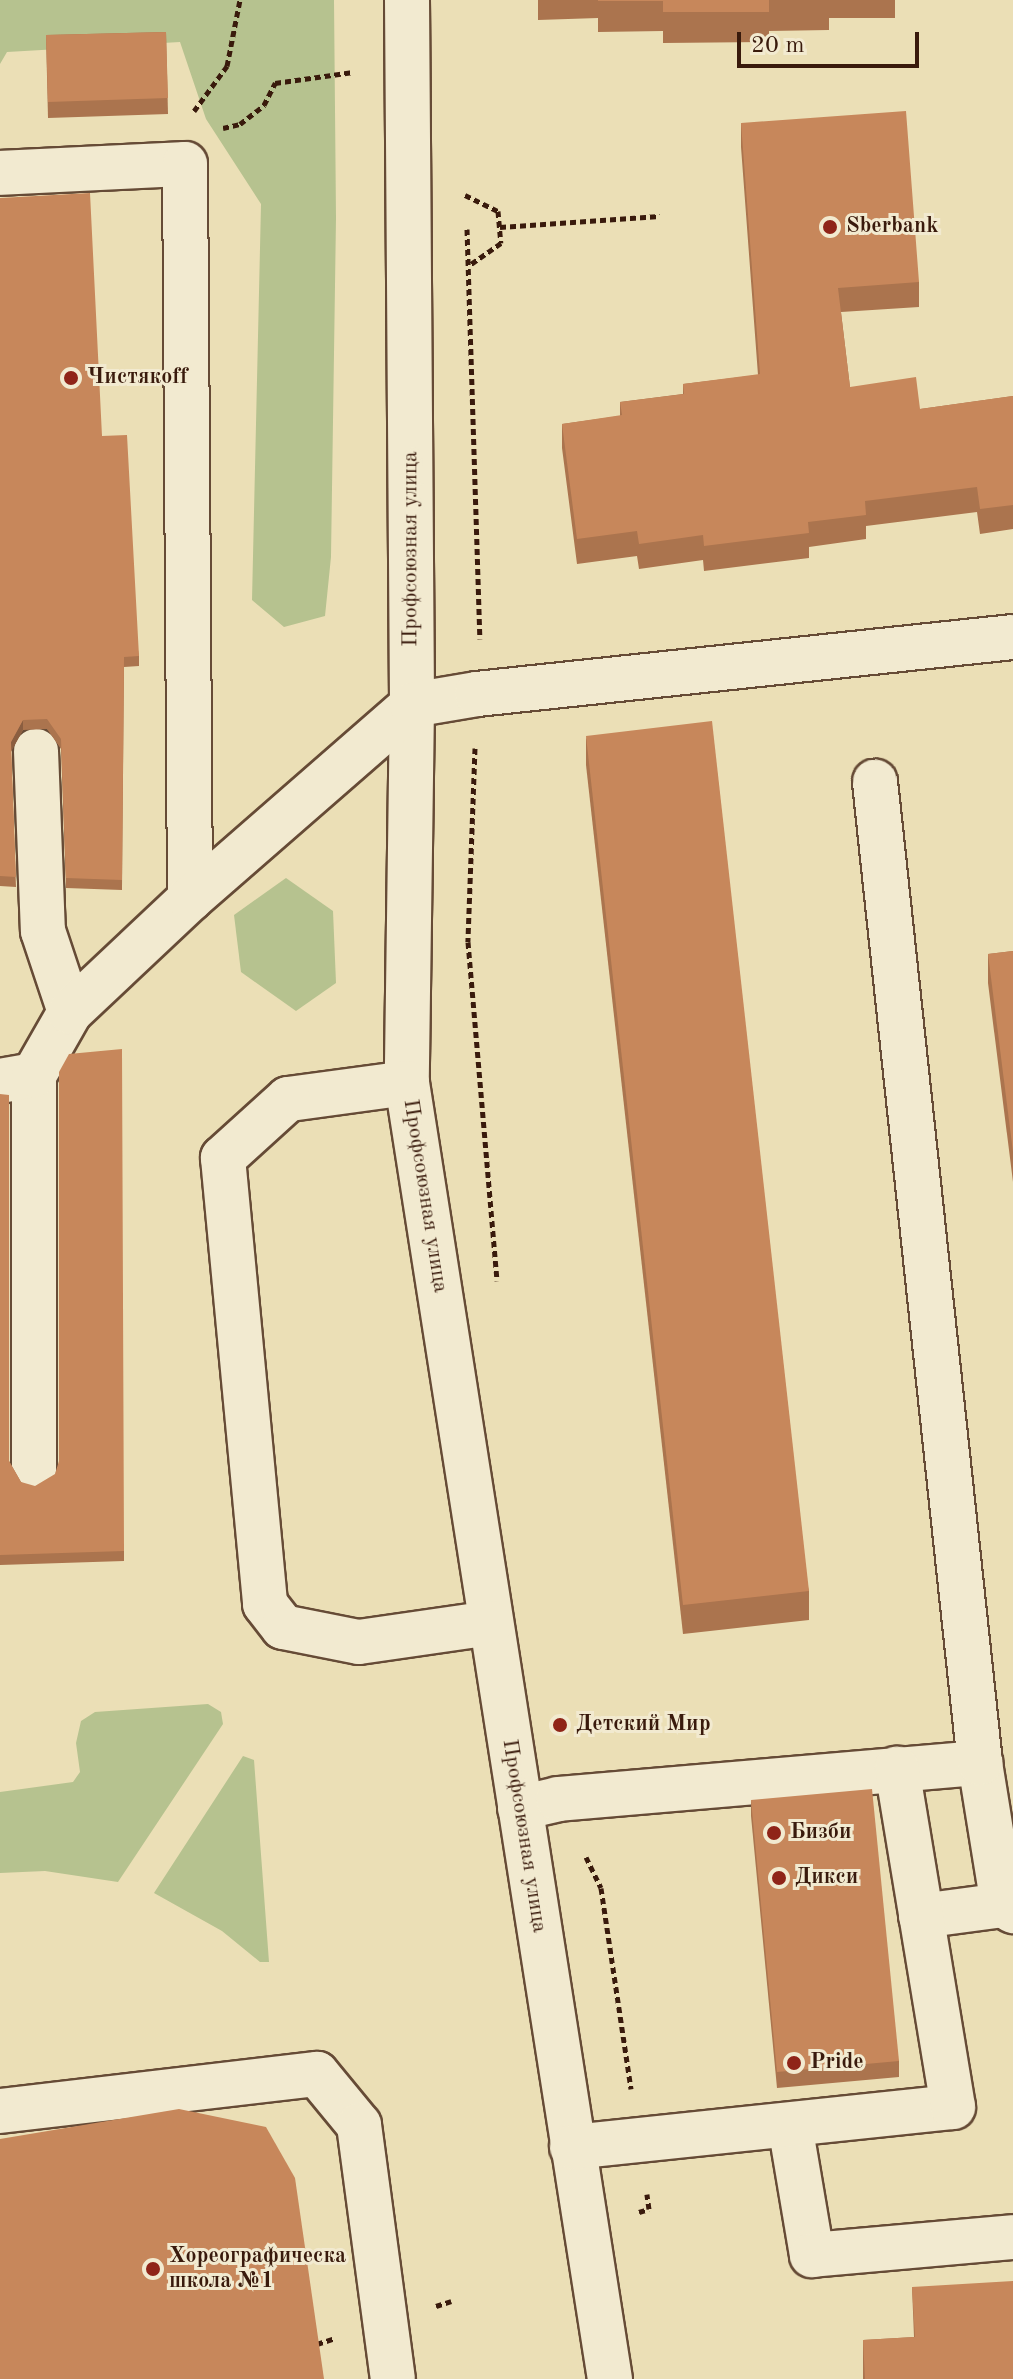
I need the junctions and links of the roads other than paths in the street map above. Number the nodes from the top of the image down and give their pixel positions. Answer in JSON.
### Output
{"nodes":[{"id":1,"x":407,"y":0,"type":"edge"},
{"id":2,"x":0,"y":173,"type":"edge"},
{"id":3,"x":1013,"y":637,"type":"edge"},
{"id":4,"x":412,"y":705,"type":"junction"},
{"id":5,"x":36,"y":751,"type":"dead end"},
{"id":6,"x":875,"y":782,"type":"dead end"},
{"id":7,"x":190,"y":899,"type":"junction"},
{"id":8,"x":70,"y":1012,"type":"junction"},
{"id":9,"x":17,"y":1078,"type":"edge"},
{"id":10,"x":407,"y":1083,"type":"junction"},
{"id":11,"x":34,"y":1471,"type":"dead end"},
{"id":12,"x":491,"y":1623,"type":"junction"},
{"id":13,"x":980,"y":1763,"type":"junction"},
{"id":14,"x":897,"y":1769,"type":"junction"},
{"id":15,"x":539,"y":1803,"type":"junction"},
{"id":16,"x":1008,"y":1908,"type":"edge"},
{"id":17,"x":921,"y":1916,"type":"junction"},
{"id":18,"x":0,"y":2111,"type":"edge"},
{"id":19,"x":790,"y":2125,"type":"junction"},
{"id":20,"x":572,"y":2147,"type":"junction"},
{"id":21,"x":1013,"y":2237,"type":"edge"},
{"id":22,"x":393,"y":2379,"type":"edge"},
{"id":23,"x":610,"y":2379,"type":"edge"}],
"edges":[{"from":1,"to":4,"type":"street","name":"Профсоюзная улица"},
{"from":2,"to":7,"type":"street"},
{"from":3,"to":4,"type":"street"},
{"from":4,"to":7,"type":"street"},
{"from":4,"to":10,"type":"street","name":"Профсоюзная улица"},
{"from":5,"to":8,"type":"street"},
{"from":6,"to":13,"type":"street"},
{"from":7,"to":8,"type":"street"},
{"from":8,"to":9,"type":"street"},
{"from":9,"to":11,"type":"street"},
{"from":10,"to":12,"type":"street","name":"Профсоюзная улица"},
{"from":10,"to":12,"type":"street"},
{"from":12,"to":15,"type":"street","name":"Профсоюзная улица"},
{"from":13,"to":14,"type":"street"},
{"from":13,"to":16,"type":"street"},
{"from":14,"to":15,"type":"street"},
{"from":14,"to":17,"type":"street"},
{"from":15,"to":20,"type":"street","name":"Профсоюзная улица"},
{"from":16,"to":17,"type":"street"},
{"from":17,"to":19,"type":"street"},
{"from":18,"to":22,"type":"street"},
{"from":19,"to":20,"type":"street"},
{"from":19,"to":21,"type":"street"},
{"from":20,"to":23,"type":"street","name":"Профсоюзная улица"}]}
